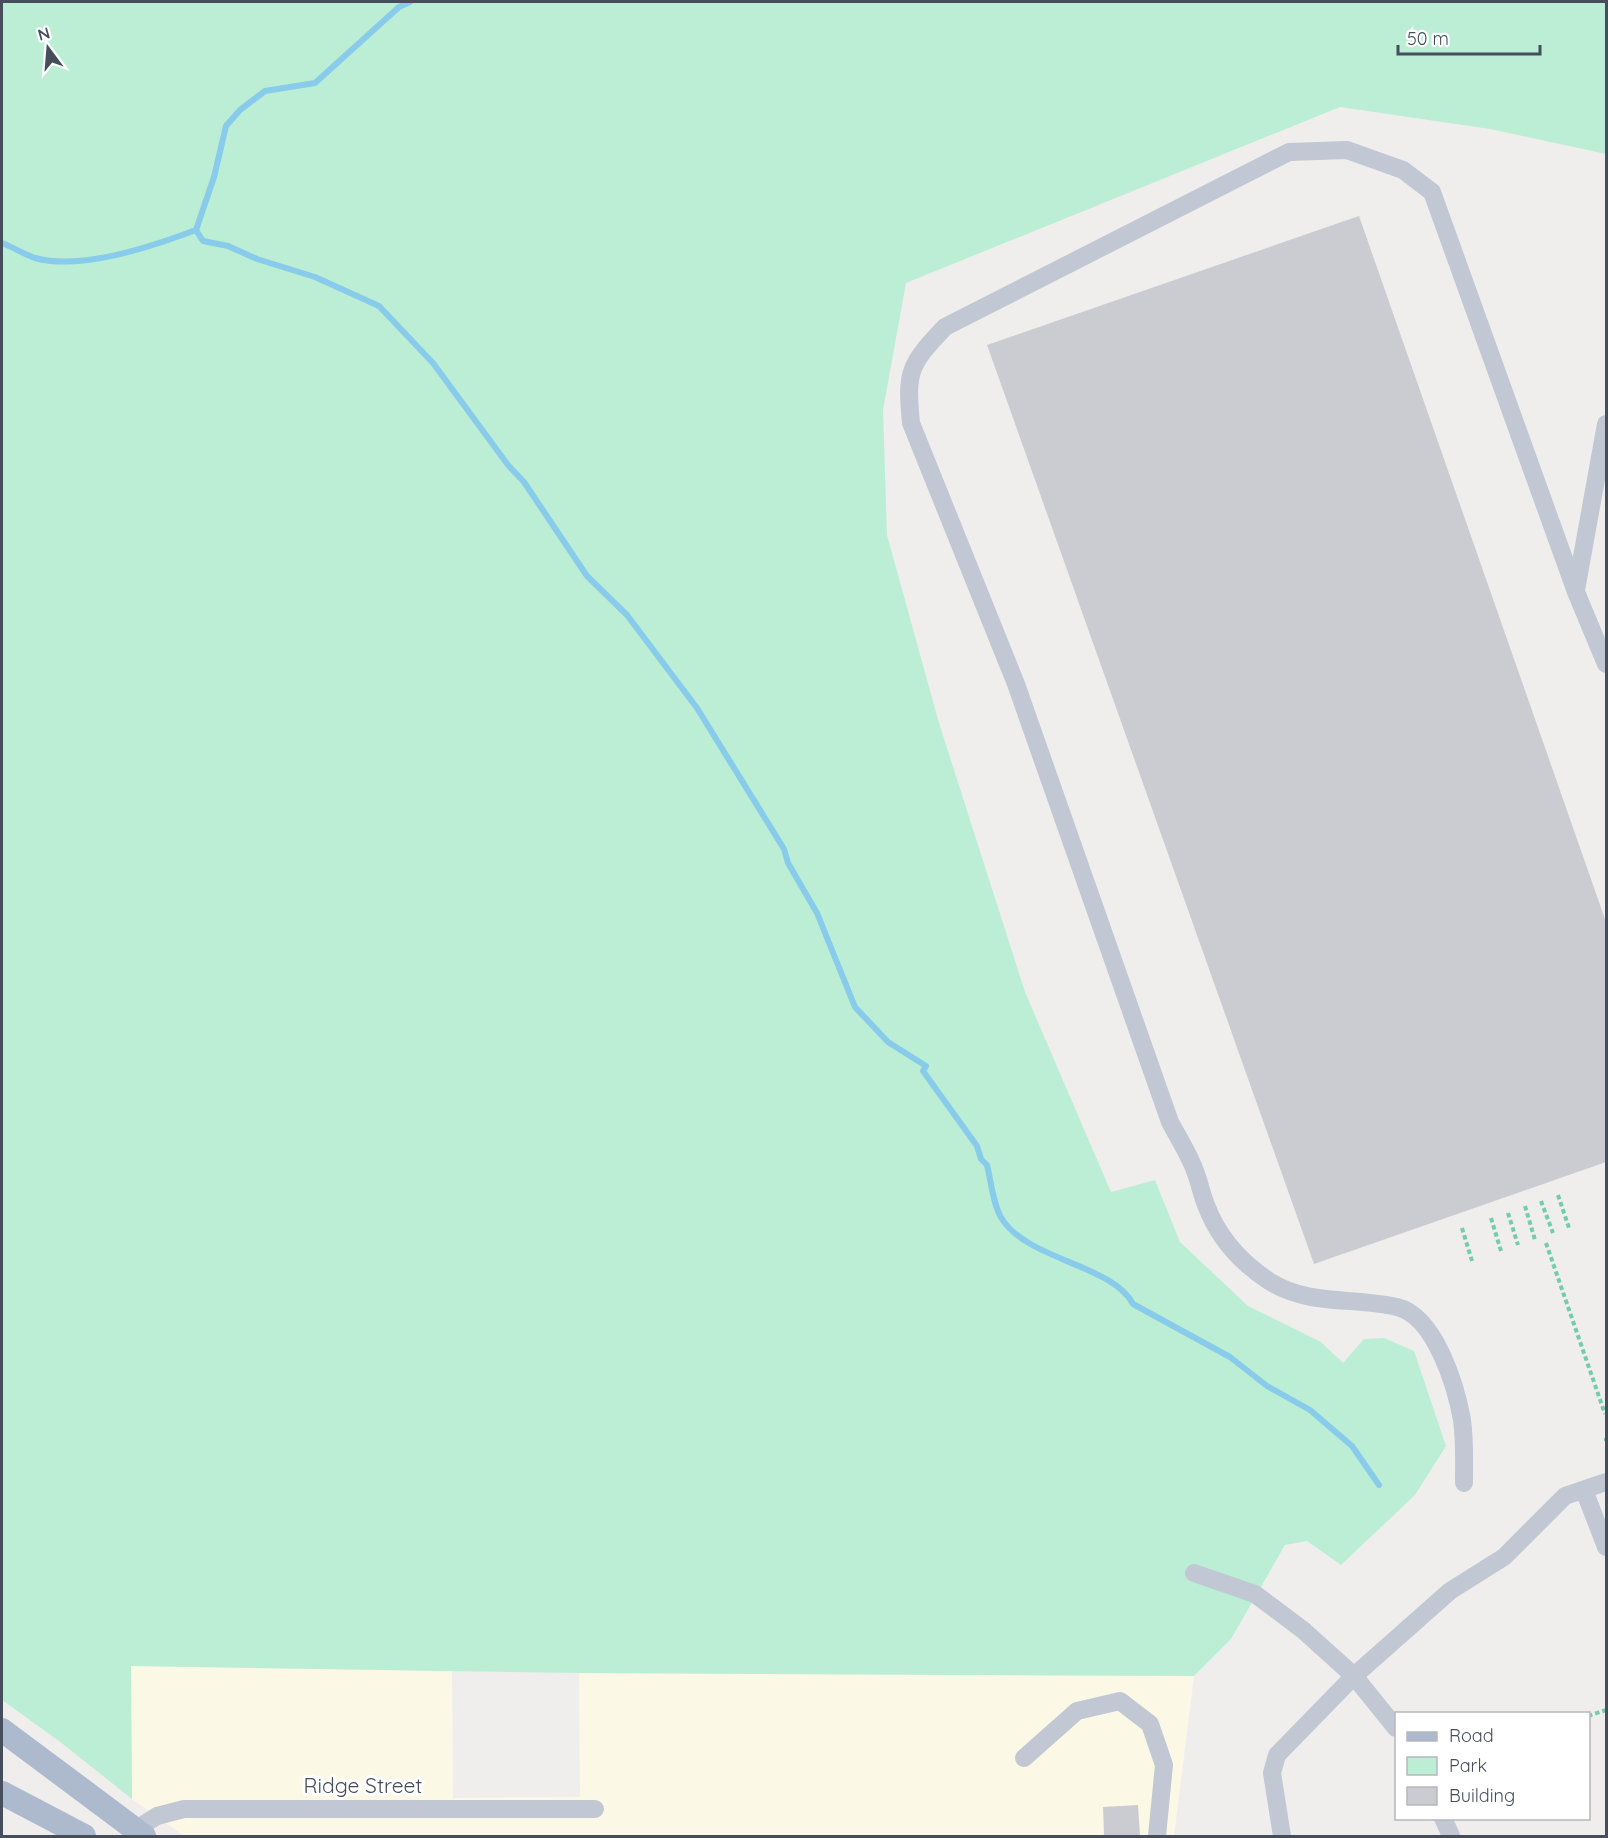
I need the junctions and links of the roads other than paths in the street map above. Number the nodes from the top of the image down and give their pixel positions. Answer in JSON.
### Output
{"nodes":[{"id":1,"x":1606,"y":424,"type":"edge"},
{"id":2,"x":1576,"y":592,"type":"junction"},
{"id":3,"x":1606,"y":664,"type":"edge"},
{"id":4,"x":1606,"y":1482,"type":"edge"},
{"id":5,"x":1464,"y":1483,"type":"dead end"},
{"id":6,"x":1584,"y":1490,"type":"junction"},
{"id":7,"x":1606,"y":1547,"type":"edge"},
{"id":8,"x":1194,"y":1573,"type":"dead end"},
{"id":9,"x":1354,"y":1676,"type":"junction"},
{"id":10,"x":1395,"y":1727,"type":"edge"},
{"id":11,"x":2,"y":1730,"type":"edge"},
{"id":12,"x":1024,"y":1758,"type":"dead end"},
{"id":13,"x":2,"y":1793,"type":"edge"},
{"id":14,"x":595,"y":1809,"type":"dead end"},
{"id":15,"x":1444,"y":1820,"type":"edge"},
{"id":16,"x":140,"y":1833,"type":"edge"},
{"id":17,"x":84,"y":1836,"type":"edge"},
{"id":18,"x":1157,"y":1836,"type":"edge"},
{"id":19,"x":1282,"y":1836,"type":"edge"},
{"id":20,"x":1451,"y":1836,"type":"edge"}],
"edges":[{"from":1,"to":2,"type":"street"},
{"from":2,"to":3,"type":"street"},
{"from":2,"to":5,"type":"street"},
{"from":4,"to":6,"type":"street"},
{"from":6,"to":7,"type":"street"},
{"from":6,"to":9,"type":"street"},
{"from":8,"to":9,"type":"street"},
{"from":9,"to":10,"type":"street"},
{"from":9,"to":19,"type":"street"},
{"from":11,"to":16,"type":"main road"},
{"from":12,"to":18,"type":"street"},
{"from":13,"to":17,"type":"main road"},
{"from":14,"to":16,"type":"street","name":"Ridge Street"},
{"from":15,"to":20,"type":"street"}]}
